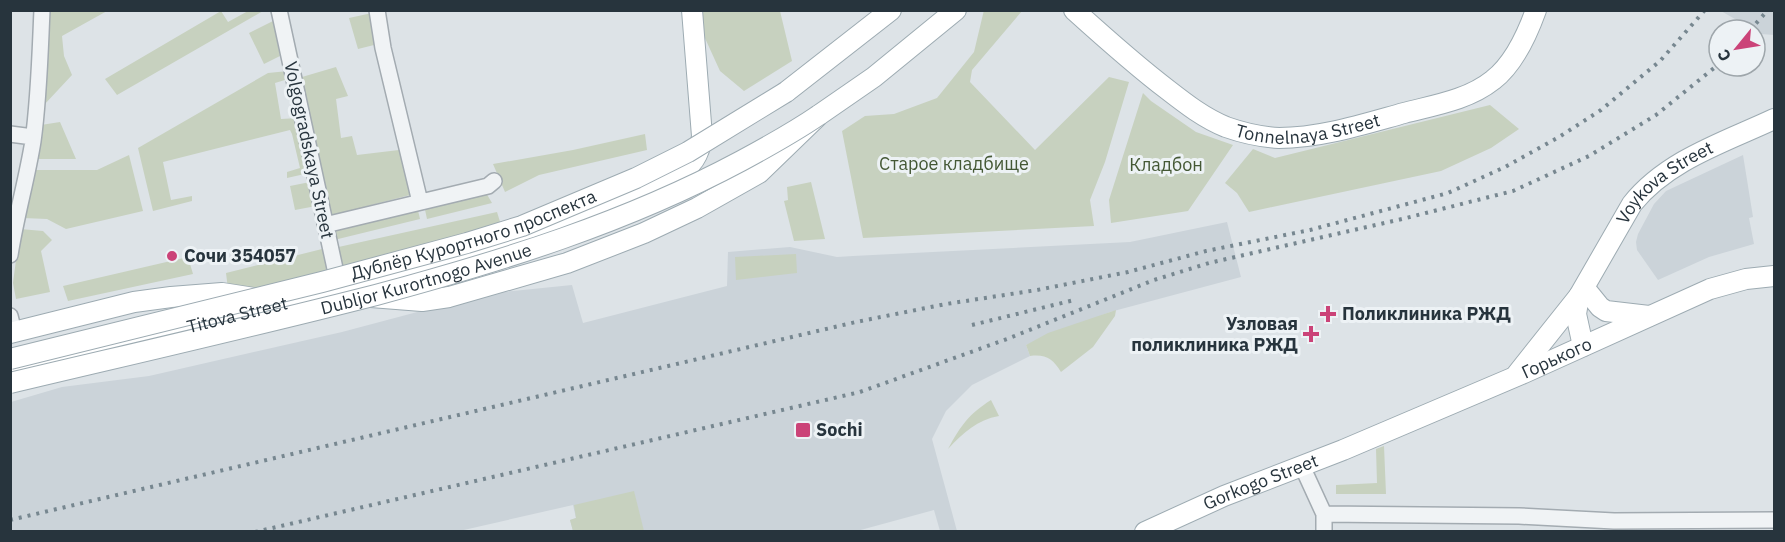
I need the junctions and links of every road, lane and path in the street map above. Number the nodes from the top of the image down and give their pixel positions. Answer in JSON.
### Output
{"nodes":[{"id":1,"x":42,"y":10,"type":"edge"},
{"id":2,"x":279,"y":10,"type":"edge"},
{"id":3,"x":377,"y":10,"type":"edge"},
{"id":4,"x":692,"y":10,"type":"edge"},
{"id":5,"x":891,"y":10,"type":"edge"},
{"id":6,"x":956,"y":10,"type":"edge"},
{"id":7,"x":1074,"y":10,"type":"edge"},
{"id":8,"x":1536,"y":10,"type":"edge"},
{"id":9,"x":819,"y":115,"type":"junction"},
{"id":10,"x":1774,"y":119,"type":"edge"},
{"id":11,"x":10,"y":134,"type":"edge"},
{"id":12,"x":33,"y":137,"type":"junction"},
{"id":13,"x":494,"y":182,"type":"dead end"},
{"id":14,"x":420,"y":202,"type":"junction"},
{"id":15,"x":325,"y":225,"type":"junction"},
{"id":16,"x":10,"y":255,"type":"edge"},
{"id":17,"x":1774,"y":276,"type":"edge"},
{"id":18,"x":1585,"y":289,"type":"junction"},
{"id":19,"x":338,"y":291,"type":"junction"},
{"id":20,"x":254,"y":298,"type":"junction"},
{"id":21,"x":1652,"y":316,"type":"junction"},
{"id":22,"x":12,"y":327,"type":"edge"},
{"id":23,"x":1589,"y":344,"type":"junction"},
{"id":24,"x":10,"y":359,"type":"edge"},
{"id":25,"x":10,"y":371,"type":"edge"},
{"id":26,"x":1516,"y":376,"type":"junction"},
{"id":27,"x":10,"y":383,"type":"edge"},
{"id":28,"x":1343,"y":450,"type":"joint"},
{"id":29,"x":1302,"y":466,"type":"junction"},
{"id":30,"x":1324,"y":514,"type":"junction"},
{"id":31,"x":1774,"y":520,"type":"edge"},
{"id":32,"x":1145,"y":531,"type":"edge"},
{"id":33,"x":1324,"y":531,"type":"edge"}],
"edges":[{"from":1,"to":12,"type":"street"},
{"from":2,"to":15,"type":"street","name":"Volgogradskaya Street"},
{"from":3,"to":14,"type":"street"},
{"from":4,"to":19,"type":"main road","name":"Titova Street"},
{"from":5,"to":20,"type":"main road","name":"Дублёр Курортного проспекта","bridge":true},
{"from":6,"to":9,"type":"main road"},
{"from":7,"to":8,"type":"main road","name":"Tonnelnaya Street"},
{"from":9,"to":19,"type":"main road","bridge":true},
{"from":9,"to":27,"type":"main road","name":"Dubljor Kurortnogo Avenue","bridge":true},
{"from":10,"to":18,"type":"main road","name":"Voykova Street"},
{"from":11,"to":12,"type":"street"},
{"from":12,"to":16,"type":"street"},
{"from":13,"to":14,"type":"street"},
{"from":14,"to":15,"type":"street"},
{"from":15,"to":19,"type":"street","name":"Volgogradskaya Street"},
{"from":17,"to":21,"type":"main road","name":"Горького"},
{"from":18,"to":21,"type":"main road"},
{"from":18,"to":23,"type":"main road"},
{"from":18,"to":26,"type":"main road","name":"Voykova Street"},
{"from":19,"to":25,"type":"main road","name":"Titova Street"},
{"from":20,"to":22,"type":"main road"},
{"from":20,"to":24,"type":"main road","name":"Дублёр Курортного проспекта","bridge":true},
{"from":21,"to":23,"type":"main road","name":"Горького"},
{"from":23,"to":26,"type":"main road","name":"Горького"},
{"from":26,"to":28,"type":"main road","name":"Горького"},
{"from":28,"to":29,"type":"main road","name":"Gorkogo Street"},
{"from":29,"to":30,"type":"street"},
{"from":29,"to":32,"type":"main road","name":"Gorkogo Street"},
{"from":30,"to":31,"type":"street"},
{"from":30,"to":33,"type":"street"}]}
